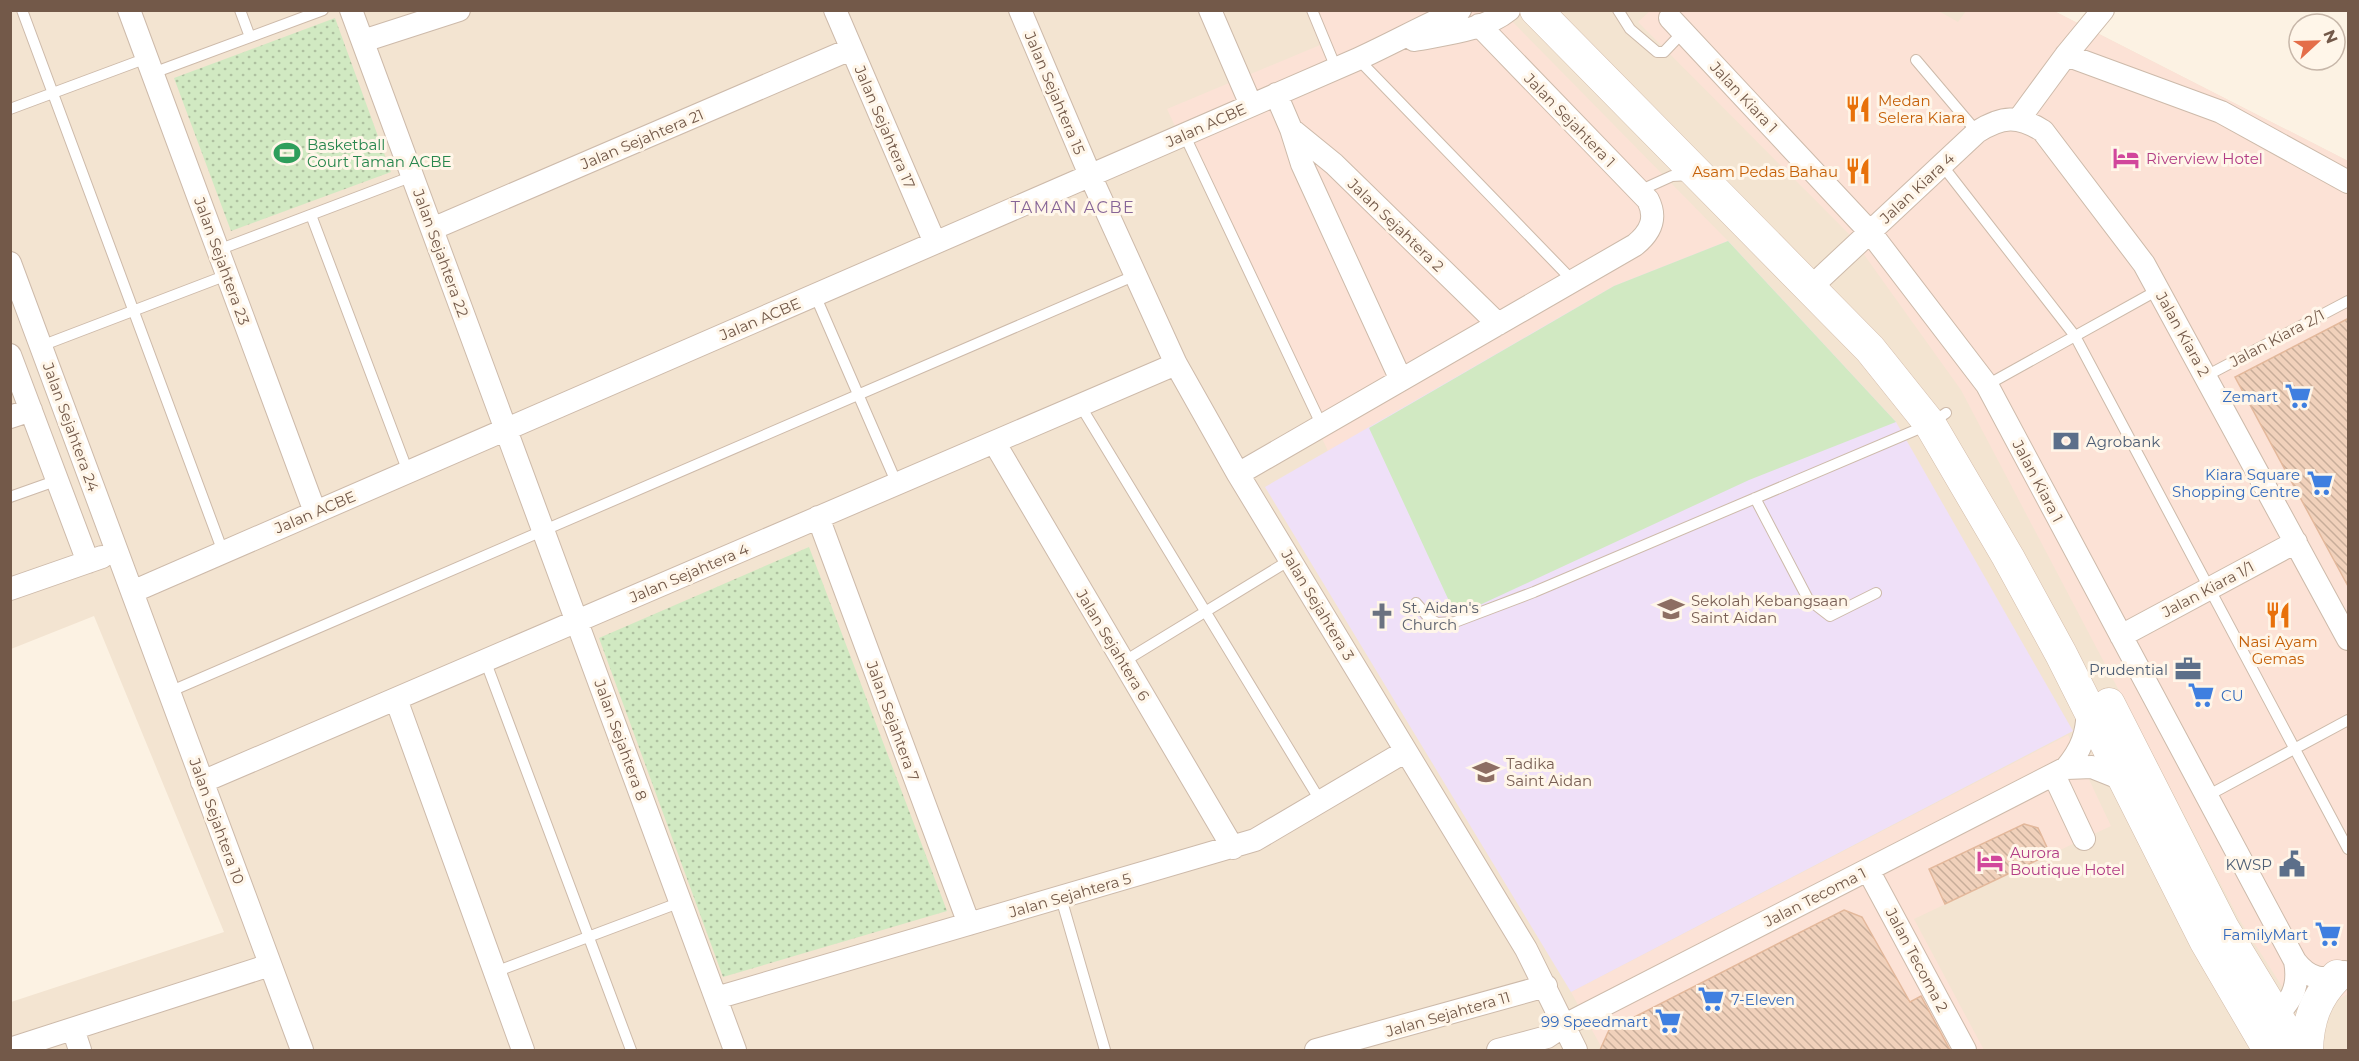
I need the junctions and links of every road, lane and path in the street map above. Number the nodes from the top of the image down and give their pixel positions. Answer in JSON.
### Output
{"nodes":[{"id":1,"x":22,"y":10,"type":"edge"},
{"id":2,"x":129,"y":10,"type":"edge"},
{"id":3,"x":240,"y":10,"type":"edge"},
{"id":4,"x":323,"y":10,"type":"edge"},
{"id":5,"x":351,"y":10,"type":"edge"},
{"id":6,"x":459,"y":10,"type":"edge"},
{"id":7,"x":835,"y":10,"type":"edge"},
{"id":8,"x":1020,"y":10,"type":"edge"},
{"id":9,"x":1210,"y":10,"type":"edge"},
{"id":10,"x":1312,"y":10,"type":"edge"},
{"id":11,"x":1460,"y":10,"type":"edge"},
{"id":12,"x":1509,"y":10,"type":"edge"},
{"id":13,"x":1536,"y":10,"type":"edge"},
{"id":14,"x":1566,"y":10,"type":"edge"},
{"id":15,"x":1618,"y":10,"type":"edge"},
{"id":16,"x":2103,"y":10,"type":"edge"},
{"id":17,"x":1422,"y":18,"type":"edge"},
{"id":18,"x":1479,"y":25,"type":"junction"},
{"id":19,"x":1676,"y":25,"type":"joint"},
{"id":20,"x":250,"y":38,"type":"junction"},
{"id":21,"x":363,"y":41,"type":"junction"},
{"id":22,"x":1389,"y":45,"type":"junction"},
{"id":23,"x":851,"y":49,"type":"junction"},
{"id":24,"x":2066,"y":55,"type":"junction"},
{"id":25,"x":1358,"y":59,"type":"junction"},
{"id":26,"x":1916,"y":60,"type":"dead end"},
{"id":27,"x":150,"y":66,"type":"junction"},
{"id":28,"x":1336,"y":68,"type":"junction"},
{"id":29,"x":53,"y":93,"type":"junction"},
{"id":30,"x":1276,"y":94,"type":"junction"},
{"id":31,"x":1251,"y":105,"type":"junction"},
{"id":32,"x":10,"y":109,"type":"edge"},
{"id":33,"x":2019,"y":119,"type":"junction"},
{"id":34,"x":1291,"y":129,"type":"junction"},
{"id":35,"x":1977,"y":132,"type":"junction"},
{"id":36,"x":1184,"y":134,"type":"junction"},
{"id":37,"x":1942,"y":165,"type":"junction"},
{"id":38,"x":1090,"y":175,"type":"junction"},
{"id":39,"x":413,"y":176,"type":"junction"},
{"id":40,"x":1699,"y":176,"type":"junction"},
{"id":41,"x":2349,"y":182,"type":"edge"},
{"id":42,"x":1639,"y":191,"type":"junction"},
{"id":43,"x":311,"y":214,"type":"junction"},
{"id":44,"x":432,"y":229,"type":"junction"},
{"id":45,"x":1870,"y":232,"type":"junction"},
{"id":46,"x":935,"y":243,"type":"junction"},
{"id":47,"x":218,"y":250,"type":"junction"},
{"id":48,"x":10,"y":263,"type":"edge"},
{"id":49,"x":1136,"y":274,"type":"junction"},
{"id":50,"x":227,"y":276,"type":"junction"},
{"id":51,"x":1573,"y":281,"type":"junction"},
{"id":52,"x":1817,"y":281,"type":"junction"},
{"id":53,"x":2158,"y":290,"type":"junction"},
{"id":54,"x":815,"y":295,"type":"junction"},
{"id":55,"x":2349,"y":301,"type":"edge"},
{"id":56,"x":134,"y":311,"type":"junction"},
{"id":57,"x":1498,"y":324,"type":"junction"},
{"id":58,"x":2075,"y":336,"type":"junction"},
{"id":59,"x":41,"y":346,"type":"junction"},
{"id":60,"x":10,"y":355,"type":"edge"},
{"id":61,"x":1176,"y":364,"type":"junction"},
{"id":62,"x":2206,"y":376,"type":"junction"},
{"id":63,"x":1401,"y":380,"type":"junction"},
{"id":64,"x":1987,"y":385,"type":"junction"},
{"id":65,"x":858,"y":395,"type":"junction"},
{"id":66,"x":1080,"y":405,"type":"junction"},
{"id":67,"x":21,"y":413,"type":"edge"},
{"id":68,"x":1938,"y":418,"type":"junction"},
{"id":69,"x":1322,"y":426,"type":"junction"},
{"id":70,"x":506,"y":429,"type":"junction"},
{"id":71,"x":994,"y":442,"type":"junction"},
{"id":72,"x":408,"y":472,"type":"junction"},
{"id":73,"x":1238,"y":474,"type":"junction"},
{"id":74,"x":57,"y":480,"type":"junction"},
{"id":75,"x":897,"y":484,"type":"junction"},
{"id":76,"x":10,"y":497,"type":"edge"},
{"id":77,"x":1755,"y":498,"type":"junction"},
{"id":78,"x":315,"y":512,"type":"junction"},
{"id":79,"x":818,"y":517,"type":"junction"},
{"id":80,"x":543,"y":531,"type":"junction"},
{"id":81,"x":2296,"y":542,"type":"junction"},
{"id":82,"x":117,"y":551,"type":"junction"},
{"id":83,"x":223,"y":552,"type":"junction"},
{"id":84,"x":1290,"y":560,"type":"junction"},
{"id":85,"x":87,"y":562,"type":"junction"},
{"id":86,"x":2210,"y":588,"type":"junction"},
{"id":87,"x":10,"y":589,"type":"edge"},
{"id":88,"x":132,"y":592,"type":"junction"},
{"id":89,"x":1876,"y":593,"type":"dead end"},
{"id":90,"x":1416,"y":603,"type":"dead end"},
{"id":91,"x":1205,"y":611,"type":"junction"},
{"id":92,"x":577,"y":621,"type":"junction"},
{"id":93,"x":2121,"y":636,"type":"junction"},
{"id":94,"x":2349,"y":639,"type":"edge"},
{"id":95,"x":485,"y":660,"type":"junction"},
{"id":96,"x":1123,"y":662,"type":"junction"},
{"id":97,"x":169,"y":692,"type":"junction"},
{"id":98,"x":396,"y":699,"type":"junction"},
{"id":99,"x":2088,"y":710,"type":"junction"},
{"id":100,"x":2349,"y":720,"type":"edge"},
{"id":101,"x":2295,"y":749,"type":"junction"},
{"id":102,"x":1406,"y":751,"type":"junction"},
{"id":103,"x":2060,"y":771,"type":"junction"},
{"id":104,"x":2122,"y":780,"type":"junction"},
{"id":105,"x":202,"y":782,"type":"junction"},
{"id":106,"x":2206,"y":796,"type":"junction"},
{"id":107,"x":1321,"y":802,"type":"junction"},
{"id":108,"x":2084,"y":838,"type":"dead end"},
{"id":109,"x":1233,"y":848,"type":"junction"},
{"id":110,"x":2349,"y":849,"type":"edge"},
{"id":111,"x":1868,"y":870,"type":"junction"},
{"id":112,"x":1061,"y":898,"type":"junction"},
{"id":113,"x":681,"y":902,"type":"junction"},
{"id":114,"x":969,"y":924,"type":"junction"},
{"id":115,"x":588,"y":937,"type":"junction"},
{"id":116,"x":2295,"y":961,"type":"junction"},
{"id":117,"x":270,"y":965,"type":"junction"},
{"id":118,"x":495,"y":972,"type":"junction"},
{"id":119,"x":2343,"y":973,"type":"edge"},
{"id":120,"x":1546,"y":986,"type":"junction"},
{"id":121,"x":716,"y":998,"type":"junction"},
{"id":122,"x":1565,"y":1025,"type":"junction"},
{"id":123,"x":73,"y":1029,"type":"junction"},
{"id":124,"x":2268,"y":1034,"type":"edge"},
{"id":125,"x":10,"y":1049,"type":"edge"},
{"id":126,"x":80,"y":1050,"type":"edge"},
{"id":127,"x":302,"y":1050,"type":"edge"},
{"id":128,"x":523,"y":1050,"type":"edge"},
{"id":129,"x":631,"y":1050,"type":"edge"},
{"id":130,"x":735,"y":1050,"type":"edge"},
{"id":131,"x":1105,"y":1050,"type":"edge"},
{"id":132,"x":1316,"y":1050,"type":"edge"},
{"id":133,"x":1498,"y":1050,"type":"edge"},
{"id":134,"x":1576,"y":1050,"type":"edge"},
{"id":135,"x":1965,"y":1050,"type":"edge"},
{"id":136,"x":2297,"y":1050,"type":"edge"},
{"id":137,"x":2307,"y":1050,"type":"edge"}],
"edges":[{"from":1,"to":29,"type":"lane"},
{"from":2,"to":27,"type":"street","name":"Jalan Sejahtera 23"},
{"from":3,"to":20,"type":"lane"},
{"from":4,"to":20,"type":"lane"},
{"from":5,"to":21,"type":"street","name":"Jalan Sejahtera 22"},
{"from":6,"to":21,"type":"street"},
{"from":7,"to":23,"type":"street","name":"Jalan Sejahtera 17"},
{"from":8,"to":38,"type":"street","name":"Jalan Sejahtera 15"},
{"from":9,"to":31,"type":"street"},
{"from":10,"to":28,"type":"lane"},
{"from":11,"to":17,"type":"street","name":"Jalan ACBE"},
{"from":12,"to":18,"type":"street","name":"Jalan ACBE"},
{"from":13,"to":40,"type":"main road"},
{"from":14,"to":52,"type":"main road"},
{"from":15,"to":19,"type":"lane"},
{"from":16,"to":24,"type":"street"},
{"from":17,"to":22,"type":"street","name":"Jalan ACBE"},
{"from":18,"to":22,"type":"street","name":"Jalan ACBE"},
{"from":18,"to":42,"type":"street","name":"Jalan Sejahtera 1"},
{"from":19,"to":45,"type":"street","name":"Jalan Kiara 1"},
{"from":20,"to":27,"type":"lane"},
{"from":21,"to":39,"type":"street","name":"Jalan Sejahtera 22"},
{"from":22,"to":25,"type":"street","name":"Jalan ACBE"},
{"from":23,"to":44,"type":"street","name":"Jalan Sejahtera 21"},
{"from":23,"to":46,"type":"street","name":"Jalan Sejahtera 17"},
{"from":24,"to":33,"type":"street"},
{"from":24,"to":41,"type":"street"},
{"from":25,"to":28,"type":"street","name":"Jalan ACBE"},
{"from":25,"to":51,"type":"lane"},
{"from":26,"to":35,"type":"lane"},
{"from":27,"to":29,"type":"lane"},
{"from":27,"to":47,"type":"street","name":"Jalan Sejahtera 23"},
{"from":28,"to":30,"type":"street","name":"Jalan ACBE"},
{"from":29,"to":32,"type":"lane"},
{"from":29,"to":56,"type":"lane"},
{"from":30,"to":31,"type":"street","name":"Jalan ACBE"},
{"from":30,"to":34,"type":"street","name":"Jalan Sejahtera 2"},
{"from":31,"to":36,"type":"street","name":"Jalan ACBE"},
{"from":33,"to":35,"type":"street","name":"Jalan Kiara 4"},
{"from":33,"to":53,"type":"street","name":"Jalan Kiara 2"},
{"from":34,"to":57,"type":"street","name":"Jalan Sejahtera 2"},
{"from":34,"to":63,"type":"street","name":"Jalan Sejahtera 2"},
{"from":35,"to":37,"type":"street","name":"Jalan Kiara 4"},
{"from":36,"to":38,"type":"street","name":"Jalan ACBE"},
{"from":36,"to":69,"type":"lane"},
{"from":37,"to":45,"type":"street","name":"Jalan Kiara 4"},
{"from":37,"to":58,"type":"lane"},
{"from":38,"to":46,"type":"street","name":"Jalan ACBE"},
{"from":38,"to":49,"type":"street","name":"Jalan Sejahtera 3"},
{"from":39,"to":43,"type":"lane"},
{"from":39,"to":44,"type":"street","name":"Jalan Sejahtera 22"},
{"from":40,"to":42,"type":"lane"},
{"from":40,"to":52,"type":"main road"},
{"from":42,"to":51,"type":"street","name":"Jalan Sejahtera 1"},
{"from":43,"to":47,"type":"lane"},
{"from":43,"to":72,"type":"lane"},
{"from":44,"to":70,"type":"street","name":"Jalan Sejahtera 22"},
{"from":45,"to":52,"type":"street","name":"Jalan Kiara 4"},
{"from":45,"to":64,"type":"street","name":"Jalan Kiara 1"},
{"from":46,"to":54,"type":"street","name":"Jalan ACBE"},
{"from":47,"to":50,"type":"street","name":"Jalan Sejahtera 23"},
{"from":48,"to":59,"type":"street","name":"Jalan Sejahtera 24"},
{"from":49,"to":61,"type":"street","name":"Jalan Sejahtera 3"},
{"from":49,"to":65,"type":"lane"},
{"from":50,"to":56,"type":"lane"},
{"from":50,"to":78,"type":"street","name":"Jalan Sejahtera 23"},
{"from":51,"to":57,"type":"street"},
{"from":52,"to":68,"type":"main road"},
{"from":53,"to":58,"type":"lane"},
{"from":53,"to":62,"type":"street","name":"Jalan Kiara 2"},
{"from":54,"to":65,"type":"lane"},
{"from":54,"to":70,"type":"street","name":"Jalan ACBE"},
{"from":55,"to":62,"type":"lane","name":"Jalan Kiara 2/1"},
{"from":56,"to":59,"type":"lane"},
{"from":56,"to":83,"type":"lane"},
{"from":57,"to":63,"type":"street"},
{"from":58,"to":64,"type":"lane"},
{"from":58,"to":86,"type":"lane"},
{"from":59,"to":82,"type":"street","name":"Jalan Sejahtera 24"},
{"from":60,"to":67,"type":"street"},
{"from":61,"to":66,"type":"street","name":"Jalan Sejahtera 4"},
{"from":61,"to":73,"type":"street","name":"Jalan Sejahtera 3"},
{"from":62,"to":81,"type":"street","name":"Jalan Kiara 2"},
{"from":63,"to":69,"type":"street"},
{"from":64,"to":93,"type":"street","name":"Jalan Kiara 1"},
{"from":65,"to":75,"type":"lane"},
{"from":65,"to":80,"type":"lane"},
{"from":66,"to":71,"type":"street","name":"Jalan Sejahtera 4"},
{"from":66,"to":91,"type":"lane"},
{"from":67,"to":74,"type":"street"},
{"from":68,"to":77,"type":"lane"},
{"from":68,"to":99,"type":"main road"},
{"from":68,"to":124,"type":"main road"},
{"from":69,"to":73,"type":"street"},
{"from":70,"to":72,"type":"street","name":"Jalan ACBE"},
{"from":70,"to":80,"type":"street","name":"Jalan Sejahtera 8"},
{"from":71,"to":75,"type":"street","name":"Jalan Sejahtera 4"},
{"from":71,"to":96,"type":"street","name":"Jalan Sejahtera 6"},
{"from":72,"to":78,"type":"street","name":"Jalan ACBE"},
{"from":73,"to":84,"type":"street","name":"Jalan Sejahtera 3"},
{"from":74,"to":76,"type":"lane"},
{"from":74,"to":85,"type":"street"},
{"from":75,"to":79,"type":"street","name":"Jalan Sejahtera 4"},
{"from":77,"to":89,"type":"lane"},
{"from":77,"to":90,"type":"lane"},
{"from":78,"to":83,"type":"street","name":"Jalan ACBE"},
{"from":79,"to":92,"type":"street","name":"Jalan Sejahtera 4"},
{"from":79,"to":114,"type":"street","name":"Jalan Sejahtera 7"},
{"from":80,"to":92,"type":"street","name":"Jalan Sejahtera 8"},
{"from":80,"to":97,"type":"lane"},
{"from":81,"to":86,"type":"street","name":"Jalan Kiara 1/1"},
{"from":81,"to":94,"type":"street","name":"Jalan Kiara 2"},
{"from":82,"to":85,"type":"street"},
{"from":82,"to":88,"type":"street","name":"Jalan Sejahtera 24"},
{"from":83,"to":88,"type":"street","name":"Jalan ACBE"},
{"from":84,"to":91,"type":"lane"},
{"from":84,"to":102,"type":"street","name":"Jalan Sejahtera 3"},
{"from":85,"to":87,"type":"street"},
{"from":86,"to":93,"type":"street","name":"Jalan Kiara 1/1"},
{"from":86,"to":101,"type":"lane"},
{"from":88,"to":97,"type":"street","name":"Jalan Sejahtera 10"},
{"from":91,"to":96,"type":"lane"},
{"from":91,"to":107,"type":"lane"},
{"from":92,"to":95,"type":"street","name":"Jalan Sejahtera 4"},
{"from":92,"to":113,"type":"street","name":"Jalan Sejahtera 8"},
{"from":93,"to":106,"type":"street","name":"Jalan Kiara 1"},
{"from":95,"to":98,"type":"street","name":"Jalan Sejahtera 4"},
{"from":95,"to":115,"type":"lane"},
{"from":96,"to":109,"type":"street","name":"Jalan Sejahtera 6"},
{"from":97,"to":105,"type":"street","name":"Jalan Sejahtera 10"},
{"from":98,"to":105,"type":"street","name":"Jalan Sejahtera 4"},
{"from":98,"to":118,"type":"street"},
{"from":99,"to":103,"type":"street"},
{"from":99,"to":104,"type":"main road"},
{"from":100,"to":101,"type":"lane"},
{"from":101,"to":106,"type":"lane"},
{"from":101,"to":110,"type":"lane"},
{"from":102,"to":107,"type":"street","name":"Jalan Sejahtera 5"},
{"from":102,"to":120,"type":"street","name":"Jalan Sejahtera 3"},
{"from":103,"to":104,"type":"street"},
{"from":103,"to":108,"type":"street"},
{"from":103,"to":111,"type":"street","name":"Jalan Tecoma 1"},
{"from":104,"to":124,"type":"main road"},
{"from":105,"to":117,"type":"street","name":"Jalan Sejahtera 10"},
{"from":106,"to":116,"type":"street","name":"Jalan Kiara 1"},
{"from":107,"to":109,"type":"street","name":"Jalan Sejahtera 5"},
{"from":109,"to":112,"type":"street","name":"Jalan Sejahtera 5"},
{"from":111,"to":122,"type":"street","name":"Jalan Tecoma 1"},
{"from":111,"to":135,"type":"street","name":"Jalan Tecoma 2"},
{"from":112,"to":114,"type":"street","name":"Jalan Sejahtera 5"},
{"from":112,"to":131,"type":"lane"},
{"from":113,"to":115,"type":"lane"},
{"from":113,"to":121,"type":"street","name":"Jalan Sejahtera 8"},
{"from":114,"to":121,"type":"street","name":"Jalan Sejahtera 5"},
{"from":115,"to":118,"type":"lane"},
{"from":115,"to":129,"type":"lane"},
{"from":116,"to":119,"type":"street","name":"Jalan Kiara 1"},
{"from":116,"to":124,"type":"street"},
{"from":117,"to":123,"type":"street"},
{"from":117,"to":127,"type":"street","name":"Jalan Sejahtera 10"},
{"from":118,"to":128,"type":"street"},
{"from":119,"to":137,"type":"main road"},
{"from":120,"to":122,"type":"street","name":"Jalan Sejahtera 3"},
{"from":120,"to":132,"type":"street","name":"Jalan Sejahtera 11"},
{"from":121,"to":130,"type":"street","name":"Jalan Sejahtera 8"},
{"from":122,"to":133,"type":"street","name":"Jalan Tecoma 1"},
{"from":122,"to":134,"type":"street","name":"Jalan Sejahtera 3"},
{"from":123,"to":125,"type":"street"},
{"from":123,"to":126,"type":"street"},
{"from":124,"to":136,"type":"main road"}]}
